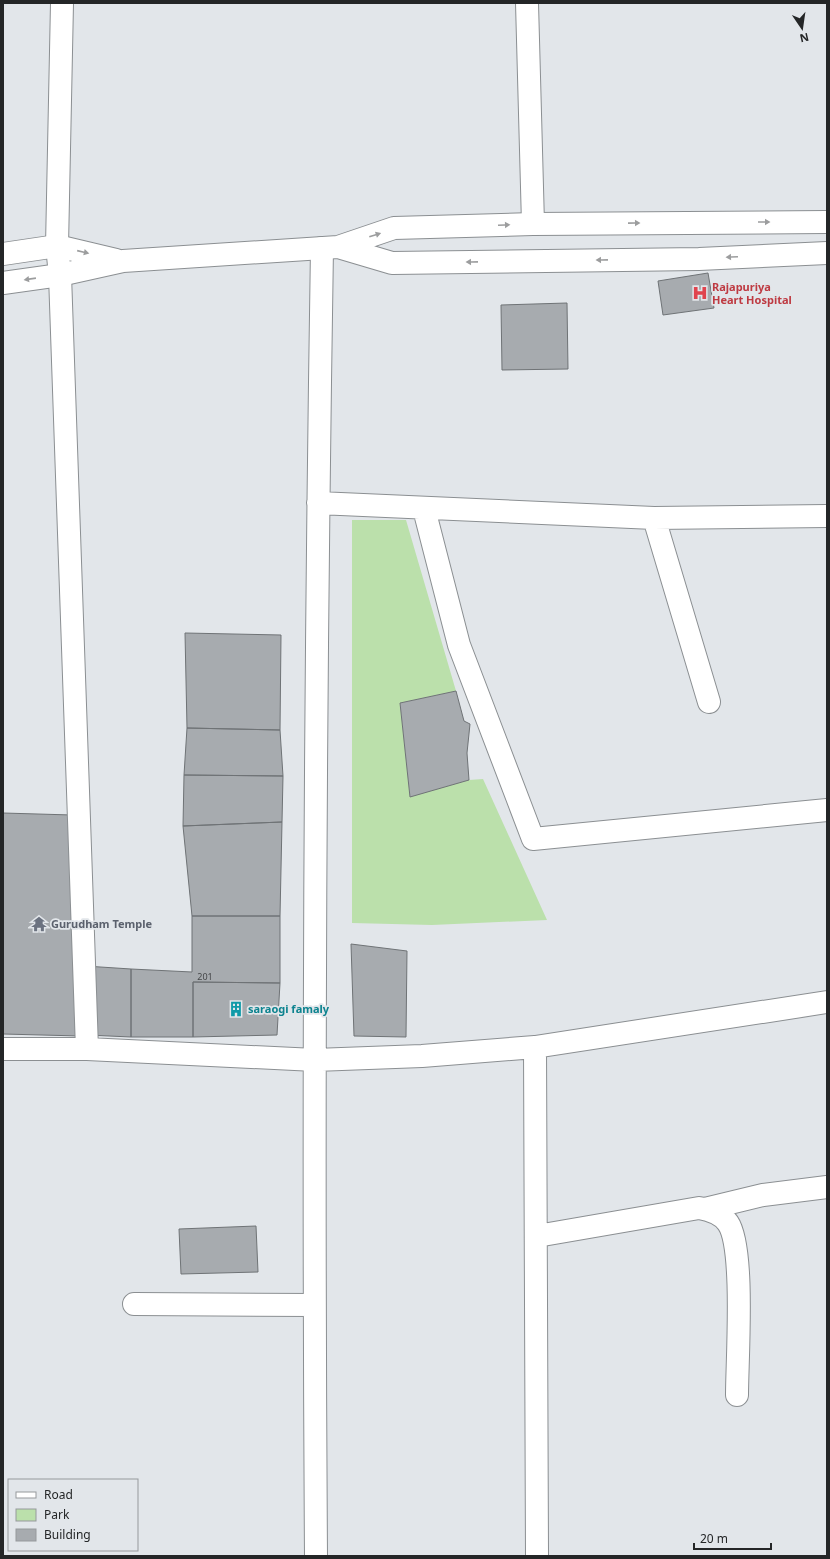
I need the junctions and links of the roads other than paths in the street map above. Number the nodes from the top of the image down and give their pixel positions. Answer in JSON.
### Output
{"nodes":[{"id":1,"x":62,"y":3,"type":"edge"},
{"id":2,"x":526,"y":3,"type":"edge"},
{"id":3,"x":827,"y":222,"type":"edge"},
{"id":4,"x":533,"y":224,"type":"junction"},
{"id":5,"x":57,"y":246,"type":"junction"},
{"id":6,"x":330,"y":248,"type":"junction"},
{"id":7,"x":827,"y":253,"type":"edge"},
{"id":8,"x":3,"y":254,"type":"edge"},
{"id":9,"x":123,"y":261,"type":"junction"},
{"id":10,"x":60,"y":275,"type":"junction"},
{"id":11,"x":3,"y":283,"type":"edge"},
{"id":12,"x":318,"y":503,"type":"junction"},
{"id":13,"x":424,"y":509,"type":"junction"},
{"id":14,"x":827,"y":516,"type":"edge"},
{"id":15,"x":654,"y":518,"type":"junction"},
{"id":16,"x":709,"y":702,"type":"dead end"},
{"id":17,"x":827,"y":810,"type":"edge"},
{"id":18,"x":827,"y":1002,"type":"edge"},
{"id":19,"x":535,"y":1047,"type":"junction"},
{"id":20,"x":3,"y":1049,"type":"edge"},
{"id":21,"x":86,"y":1049,"type":"junction"},
{"id":22,"x":315,"y":1060,"type":"junction"},
{"id":23,"x":827,"y":1187,"type":"edge"},
{"id":24,"x":706,"y":1209,"type":"junction"},
{"id":25,"x":537,"y":1236,"type":"junction"},
{"id":26,"x":134,"y":1304,"type":"dead end"},
{"id":27,"x":314,"y":1305,"type":"junction"},
{"id":28,"x":737,"y":1394,"type":"dead end"},
{"id":29,"x":543,"y":1554,"type":"edge"},
{"id":30,"x":316,"y":1556,"type":"edge"}],
"edges":[{"from":1,"to":5,"type":"street"},
{"from":2,"to":4,"type":"street"},
{"from":4,"to":3,"type":"street","one_way":true},
{"from":6,"to":4,"type":"street","one_way":true},
{"from":5,"to":8,"type":"street"},
{"from":5,"to":9,"type":"street","one_way":true},
{"from":5,"to":10,"type":"street"},
{"from":7,"to":6,"type":"street","one_way":true},
{"from":6,"to":9,"type":"street"},
{"from":6,"to":12,"type":"street"},
{"from":9,"to":10,"type":"street"},
{"from":10,"to":11,"type":"street","one_way":true},
{"from":10,"to":21,"type":"street"},
{"from":12,"to":13,"type":"street"},
{"from":12,"to":22,"type":"street"},
{"from":13,"to":15,"type":"street"},
{"from":13,"to":17,"type":"street"},
{"from":14,"to":15,"type":"street"},
{"from":15,"to":16,"type":"street"},
{"from":18,"to":19,"type":"street"},
{"from":19,"to":22,"type":"street"},
{"from":19,"to":25,"type":"street"},
{"from":20,"to":21,"type":"street"},
{"from":21,"to":22,"type":"street"},
{"from":22,"to":27,"type":"street"},
{"from":23,"to":24,"type":"street"},
{"from":24,"to":25,"type":"street"},
{"from":24,"to":28,"type":"street"},
{"from":25,"to":29,"type":"street"},
{"from":26,"to":27,"type":"street"},
{"from":27,"to":30,"type":"street"}]}
